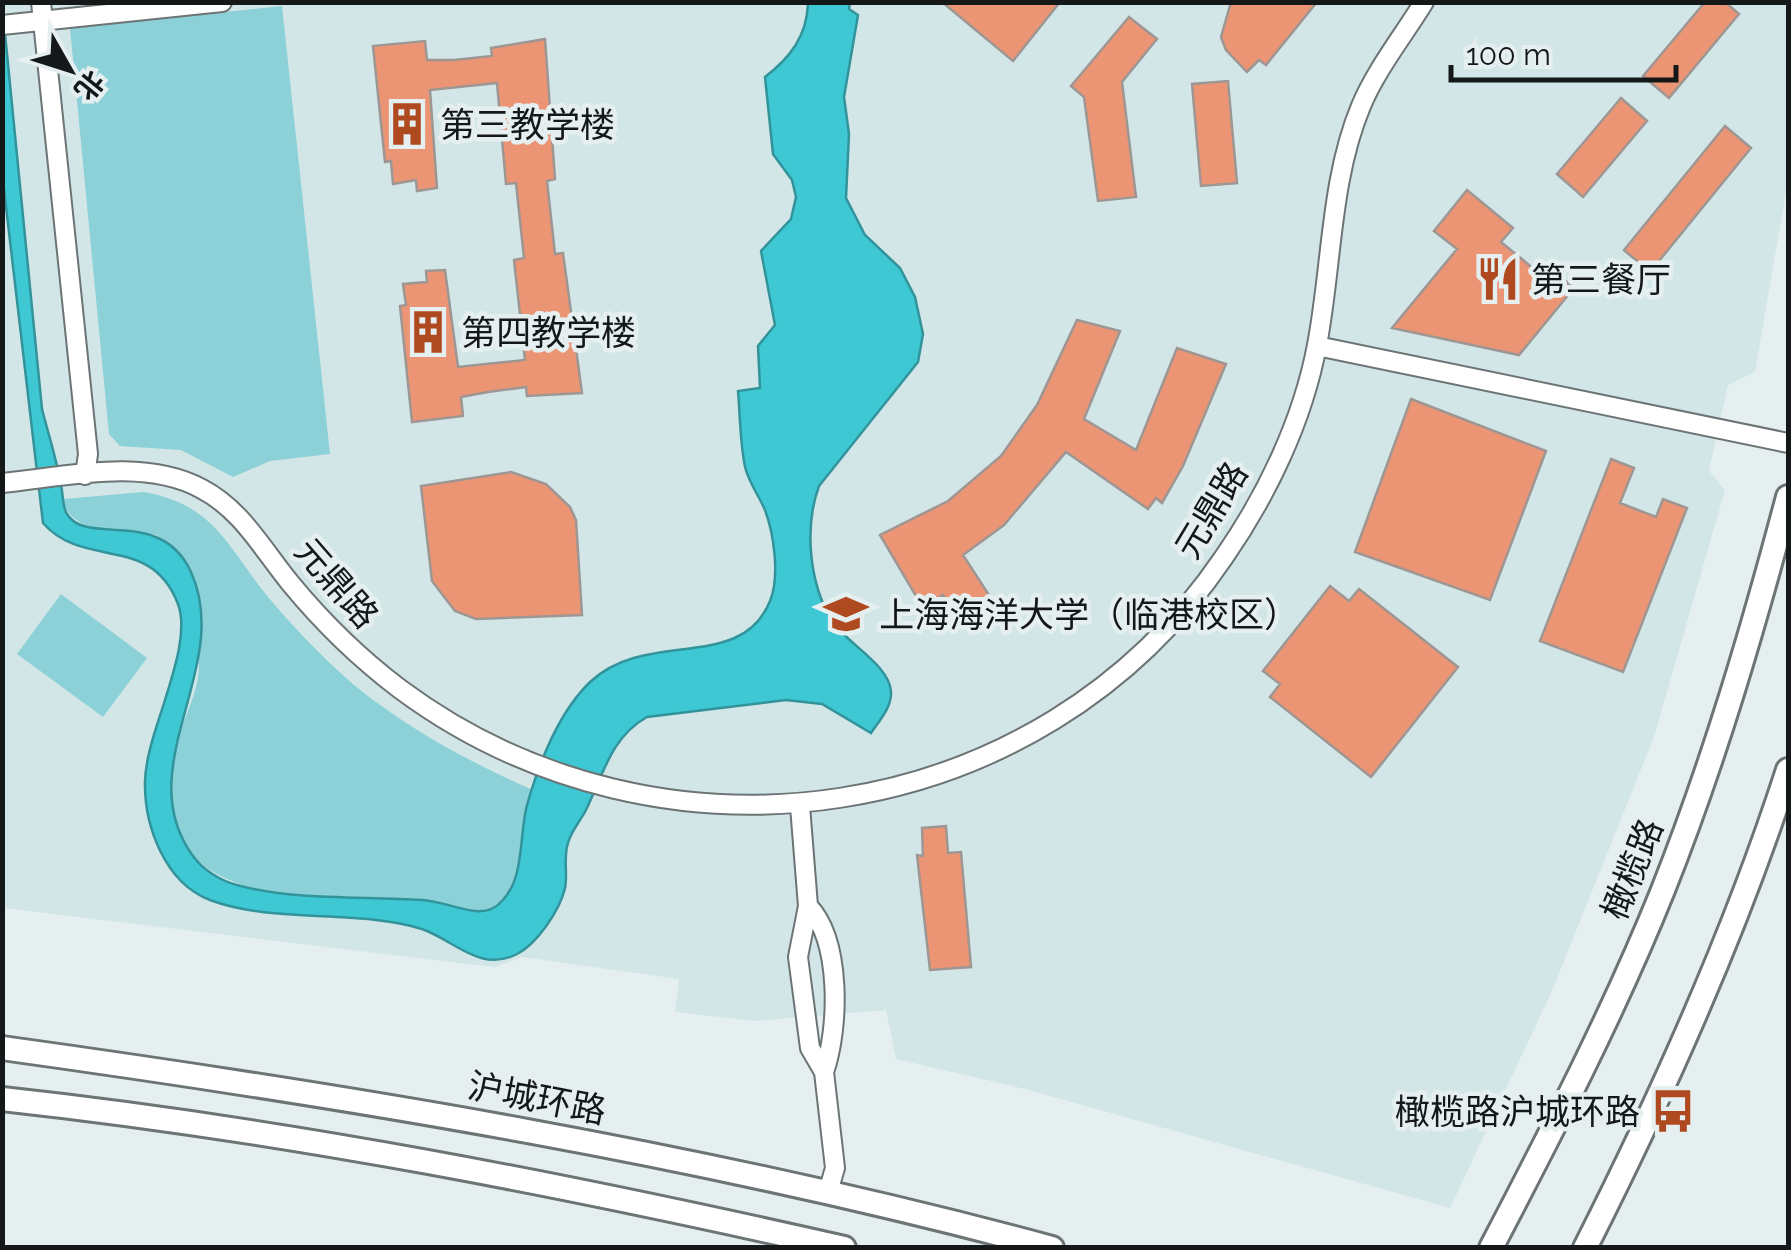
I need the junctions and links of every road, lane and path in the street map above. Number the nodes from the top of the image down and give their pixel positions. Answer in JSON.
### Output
{"nodes":[{"id":1,"x":222,"y":2,"type":"edge"},
{"id":2,"x":1424,"y":2,"type":"edge"},
{"id":3,"x":42,"y":11,"type":"edge"},
{"id":4,"x":6,"y":24,"type":"edge"},
{"id":5,"x":1317,"y":346,"type":"junction"},
{"id":6,"x":1788,"y":444,"type":"edge"},
{"id":7,"x":85,"y":474,"type":"junction"},
{"id":8,"x":2,"y":483,"type":"edge"},
{"id":9,"x":1788,"y":497,"type":"edge"},
{"id":10,"x":1788,"y":770,"type":"edge"},
{"id":11,"x":800,"y":806,"type":"junction"},
{"id":12,"x":808,"y":906,"type":"junction"},
{"id":13,"x":2,"y":1048,"type":"edge"},
{"id":14,"x":824,"y":1072,"type":"junction"},
{"id":15,"x":2,"y":1099,"type":"edge"},
{"id":16,"x":828,"y":1192,"type":"junction"},
{"id":17,"x":844,"y":1248,"type":"edge"},
{"id":18,"x":1052,"y":1248,"type":"edge"},
{"id":19,"x":1491,"y":1248,"type":"edge"},
{"id":20,"x":1585,"y":1248,"type":"edge"}],
"edges":[{"from":1,"to":3,"type":"street"},
{"from":2,"to":5,"type":"street","name":"元鼎路"},
{"from":3,"to":4,"type":"street"},
{"from":3,"to":7,"type":"street"},
{"from":5,"to":6,"type":"street"},
{"from":5,"to":11,"type":"street","name":"元鼎路"},
{"from":7,"to":8,"type":"street","name":"元鼎路"},
{"from":7,"to":11,"type":"street","name":"元鼎路"},
{"from":9,"to":19,"type":"main road","name":"橄榄路"},
{"from":10,"to":20,"type":"main road"},
{"from":11,"to":12,"type":"street"},
{"from":12,"to":14,"type":"street"},
{"from":12,"to":14,"type":"street"},
{"from":13,"to":16,"type":"main road","name":"沪城环路"},
{"from":14,"to":16,"type":"street"},
{"from":15,"to":17,"type":"main road"},
{"from":16,"to":18,"type":"main road","name":"沪城环路"}]}
